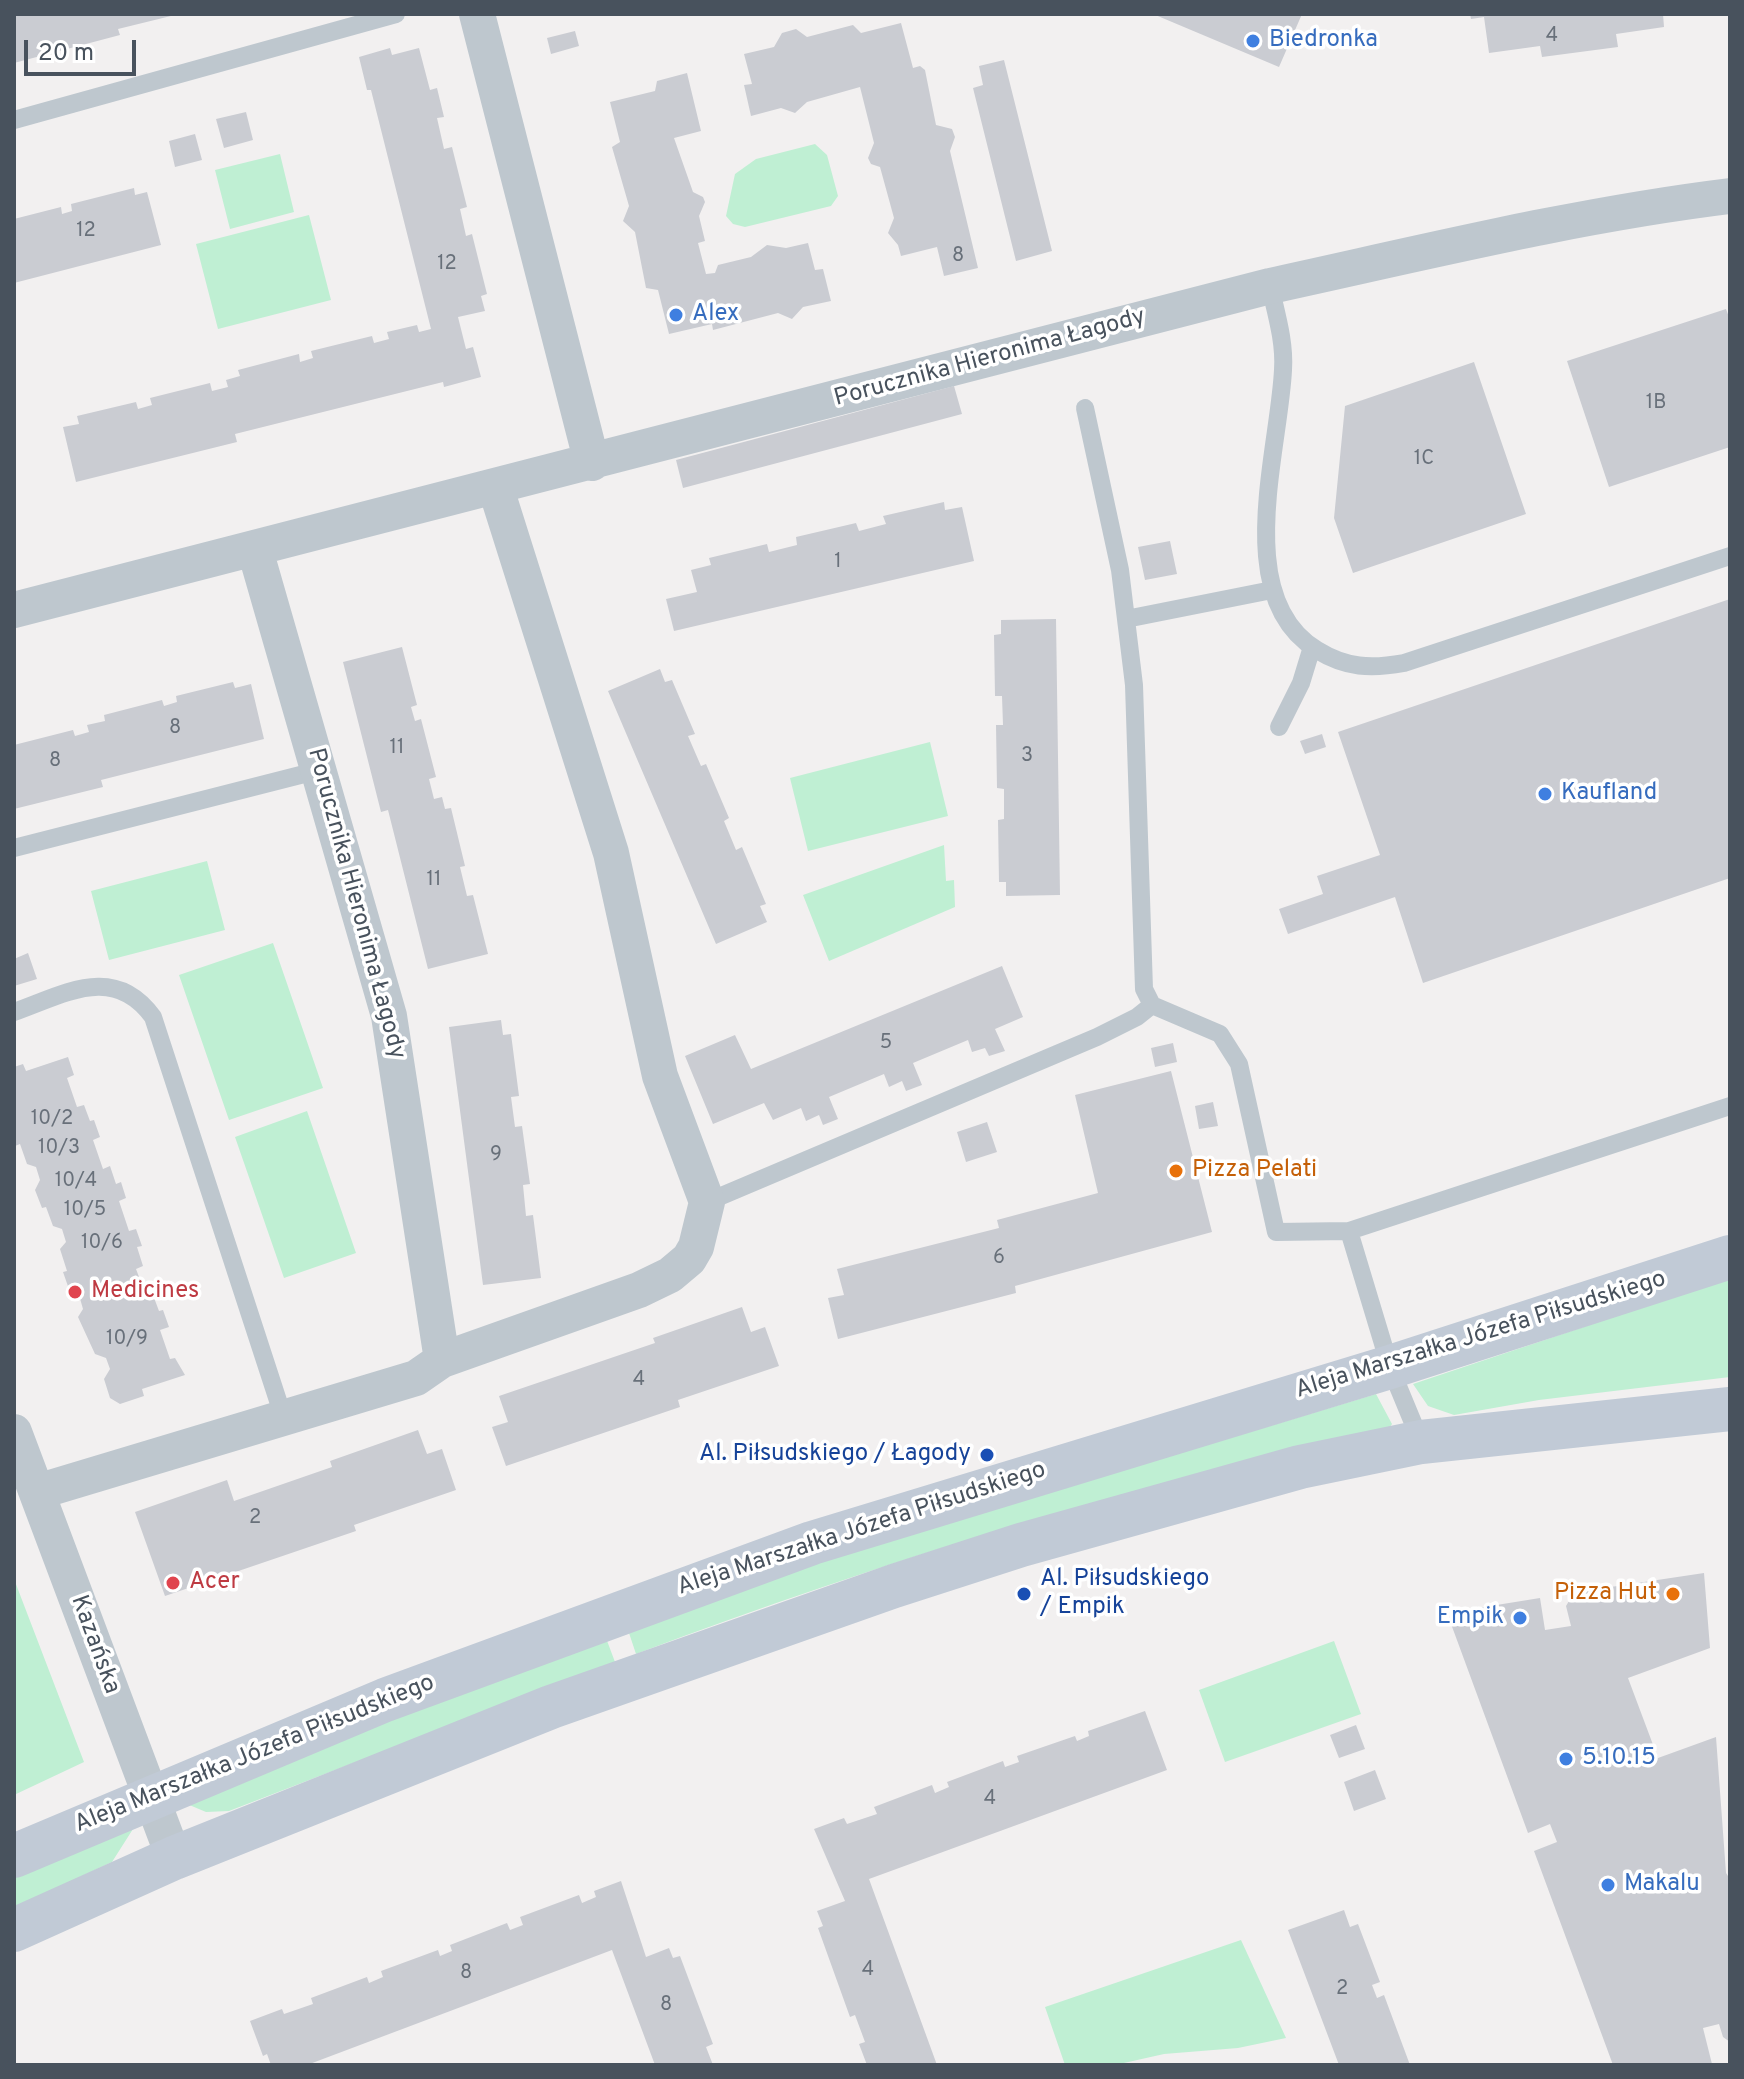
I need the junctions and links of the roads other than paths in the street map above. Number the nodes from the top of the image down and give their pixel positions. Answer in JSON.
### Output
{"nodes":[{"id":1,"x":396,"y":14,"type":"edge"},
{"id":2,"x":477,"y":14,"type":"edge"},
{"id":3,"x":14,"y":120,"type":"edge"},
{"id":4,"x":1730,"y":196,"type":"edge"},
{"id":5,"x":1270,"y":286,"type":"junction"},
{"id":6,"x":1085,"y":408,"type":"dead end"},
{"id":7,"x":592,"y":463,"type":"junction"},
{"id":8,"x":496,"y":489,"type":"junction"},
{"id":9,"x":255,"y":550,"type":"junction"},
{"id":10,"x":1730,"y":556,"type":"edge"},
{"id":11,"x":1272,"y":590,"type":"junction"},
{"id":12,"x":14,"y":610,"type":"edge"},
{"id":13,"x":1126,"y":619,"type":"junction"},
{"id":14,"x":1312,"y":647,"type":"junction"},
{"id":15,"x":1279,"y":727,"type":"dead end"},
{"id":16,"x":320,"y":770,"type":"junction"},
{"id":17,"x":14,"y":848,"type":"edge"},
{"id":18,"x":1152,"y":1005,"type":"junction"},
{"id":19,"x":14,"y":1012,"type":"edge"},
{"id":20,"x":1730,"y":1106,"type":"edge"},
{"id":21,"x":707,"y":1202,"type":"junction"},
{"id":22,"x":1349,"y":1231,"type":"junction"},
{"id":23,"x":1730,"y":1257,"type":"edge"},
{"id":24,"x":442,"y":1360,"type":"junction"},
{"id":25,"x":1390,"y":1367,"type":"junction"},
{"id":26,"x":1730,"y":1409,"type":"edge"},
{"id":27,"x":283,"y":1416,"type":"junction"},
{"id":28,"x":14,"y":1432,"type":"edge"},
{"id":29,"x":1421,"y":1442,"type":"junction"},
{"id":30,"x":37,"y":1492,"type":"junction"},
{"id":31,"x":150,"y":1797,"type":"junction"},
{"id":32,"x":14,"y":1856,"type":"edge"},
{"id":33,"x":174,"y":1858,"type":"junction"},
{"id":34,"x":14,"y":1930,"type":"edge"}],
"edges":[{"from":1,"to":3,"type":"lane"},
{"from":2,"to":7,"type":"street"},
{"from":4,"to":5,"type":"street","name":"Porucznika Hieronima Łagody"},
{"from":5,"to":7,"type":"street","name":"Porucznika Hieronima Łagody"},
{"from":5,"to":11,"type":"lane"},
{"from":6,"to":13,"type":"lane"},
{"from":7,"to":8,"type":"street","name":"Porucznika Hieronima Łagody"},
{"from":8,"to":9,"type":"street","name":"Porucznika Hieronima Łagody"},
{"from":8,"to":21,"type":"street"},
{"from":9,"to":12,"type":"street","name":"Porucznika Hieronima Łagody"},
{"from":9,"to":16,"type":"street","name":"Porucznika Hieronima Łagody"},
{"from":10,"to":14,"type":"lane"},
{"from":11,"to":13,"type":"lane"},
{"from":11,"to":14,"type":"lane"},
{"from":13,"to":18,"type":"lane"},
{"from":14,"to":15,"type":"lane"},
{"from":16,"to":17,"type":"lane"},
{"from":16,"to":24,"type":"street","name":"Porucznika Hieronima Łagody"},
{"from":18,"to":21,"type":"lane"},
{"from":18,"to":22,"type":"lane"},
{"from":19,"to":27,"type":"lane"},
{"from":20,"to":22,"type":"lane"},
{"from":21,"to":24,"type":"street"},
{"from":22,"to":25,"type":"lane"},
{"from":23,"to":25,"type":"street","name":"Aleja Marszałka Józefa Piłsudskiego"},
{"from":24,"to":27,"type":"street"},
{"from":25,"to":29,"type":"lane"},
{"from":25,"to":31,"type":"street","name":"Aleja Marszałka Józefa Piłsudskiego"},
{"from":26,"to":29,"type":"street"},
{"from":27,"to":30,"type":"street"},
{"from":28,"to":30,"type":"street","name":"Kazańska"},
{"from":29,"to":33,"type":"street"},
{"from":30,"to":31,"type":"street","name":"Kazańska"},
{"from":31,"to":32,"type":"street","name":"Aleja Marszałka Józefa Piłsudskiego"},
{"from":31,"to":33,"type":"street","name":"Kazańska"},
{"from":33,"to":34,"type":"street"}]}
